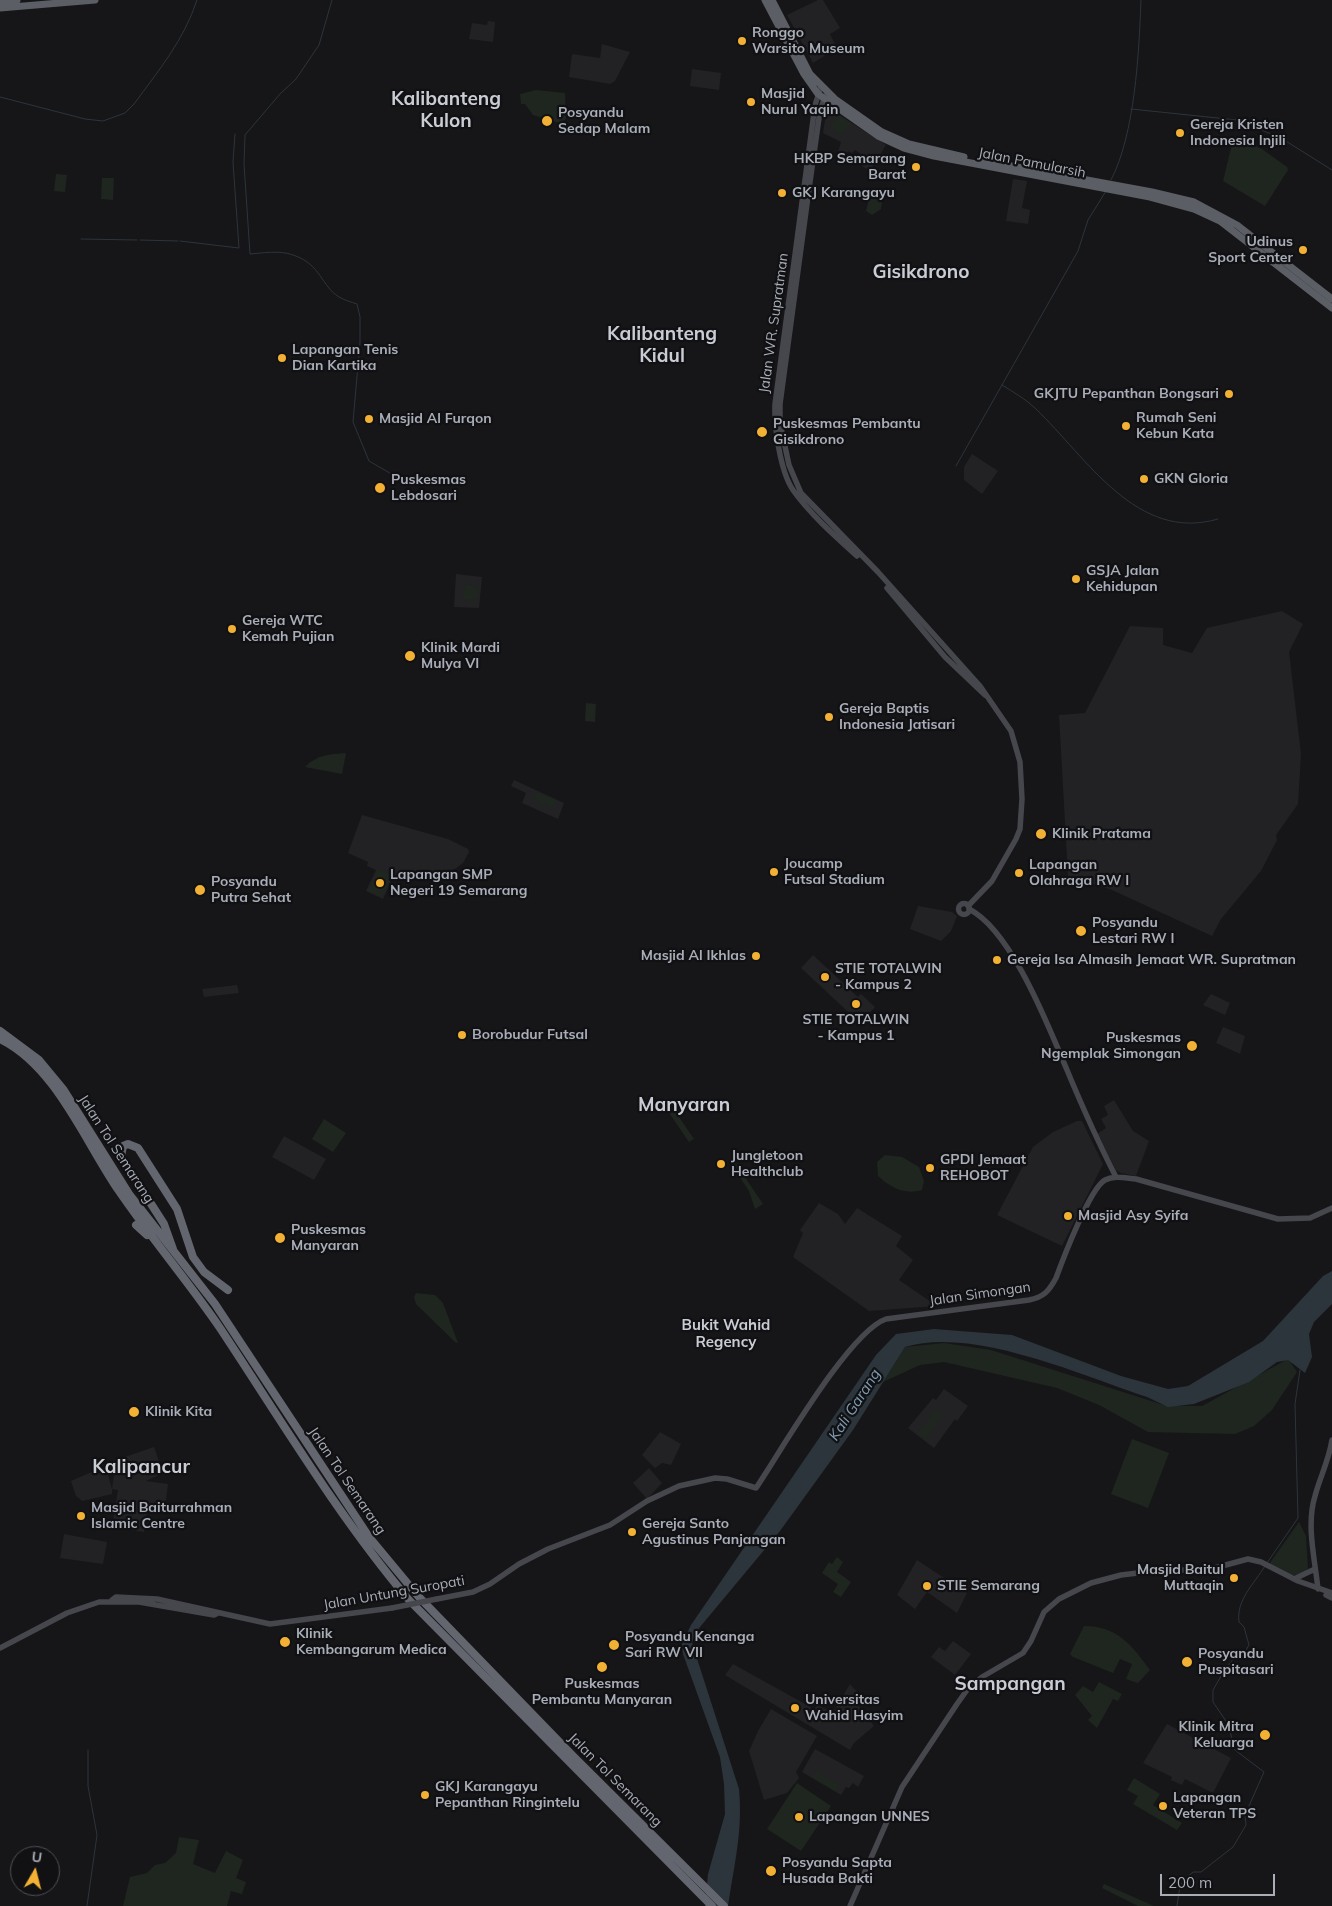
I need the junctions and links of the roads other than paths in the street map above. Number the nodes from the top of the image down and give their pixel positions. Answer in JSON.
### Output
{"nodes":[{"id":1,"x":17,"y":0,"type":"edge"},
{"id":2,"x":95,"y":0,"type":"edge"},
{"id":3,"x":765,"y":0,"type":"edge"},
{"id":4,"x":772,"y":0,"type":"edge"},
{"id":5,"x":0,"y":1,"type":"edge"},
{"id":6,"x":0,"y":8,"type":"edge"},
{"id":7,"x":822,"y":93,"type":"junction"},
{"id":8,"x":1158,"y":196,"type":"junction"},
{"id":9,"x":1332,"y":299,"type":"edge"},
{"id":10,"x":1332,"y":308,"type":"edge"},
{"id":11,"x":0,"y":1031,"type":"edge"},
{"id":12,"x":0,"y":1039,"type":"edge"},
{"id":13,"x":107,"y":1174,"type":"junction"},
{"id":14,"x":1116,"y":1177,"type":"junction"},
{"id":15,"x":109,"y":1185,"type":"dead end"},
{"id":16,"x":1332,"y":1208,"type":"edge"},
{"id":17,"x":136,"y":1225,"type":"dead end"},
{"id":18,"x":153,"y":1238,"type":"junction"},
{"id":19,"x":175,"y":1255,"type":"junction"},
{"id":20,"x":228,"y":1290,"type":"dead end"},
{"id":21,"x":1332,"y":1440,"type":"edge"},
{"id":22,"x":756,"y":1488,"type":"joint"},
{"id":23,"x":1315,"y":1568,"type":"junction"},
{"id":24,"x":1294,"y":1579,"type":"junction"},
{"id":25,"x":1326,"y":1593,"type":"edge"},
{"id":26,"x":0,"y":1648,"type":"edge"},
{"id":27,"x":661,"y":1849,"type":"junction"},
{"id":28,"x":712,"y":1906,"type":"edge"},
{"id":29,"x":724,"y":1906,"type":"edge"},
{"id":30,"x":850,"y":1906,"type":"edge"}],
"edges":[{"from":1,"to":5,"type":"highway"},
{"from":2,"to":6,"type":"highway"},
{"from":3,"to":7,"type":"highway","name":"Jalan Pamularsih"},
{"from":4,"to":7,"type":"highway","name":"Jalan Pamularsih"},
{"from":7,"to":8,"type":"highway","name":"Jalan Pamularsih"},
{"from":7,"to":14,"type":"main road","name":"Jalan WR. Supratman"},
{"from":8,"to":9,"type":"highway","name":"Jalan Pamularsih"},
{"from":8,"to":10,"type":"highway","name":"Jalan Pamularsih"},
{"from":11,"to":19,"type":"highway","name":"Jalan Tol Semarang"},
{"from":12,"to":13,"type":"highway","name":"Jalan Tol Semarang"},
{"from":13,"to":15,"type":"highway"},
{"from":13,"to":18,"type":"highway","name":"Jalan Tol Semarang"},
{"from":14,"to":16,"type":"main road"},
{"from":14,"to":22,"type":"main road","name":"Jalan Simongan"},
{"from":17,"to":18,"type":"highway"},
{"from":18,"to":27,"type":"highway","name":"Jalan Tol Semarang"},
{"from":19,"to":20,"type":"highway"},
{"from":19,"to":27,"type":"highway","name":"Jalan Tol Semarang"},
{"from":21,"to":23,"type":"main road"},
{"from":22,"to":26,"type":"main road","name":"Jalan Untung Suropati","bridge":true},
{"from":23,"to":24,"type":"main road"},
{"from":23,"to":25,"type":"main road"},
{"from":24,"to":25,"type":"main road"},
{"from":24,"to":30,"type":"main road"},
{"from":27,"to":28,"type":"highway","name":"Jalan Tol Semarang"},
{"from":27,"to":29,"type":"highway","name":"Jalan Tol Semarang"}]}
